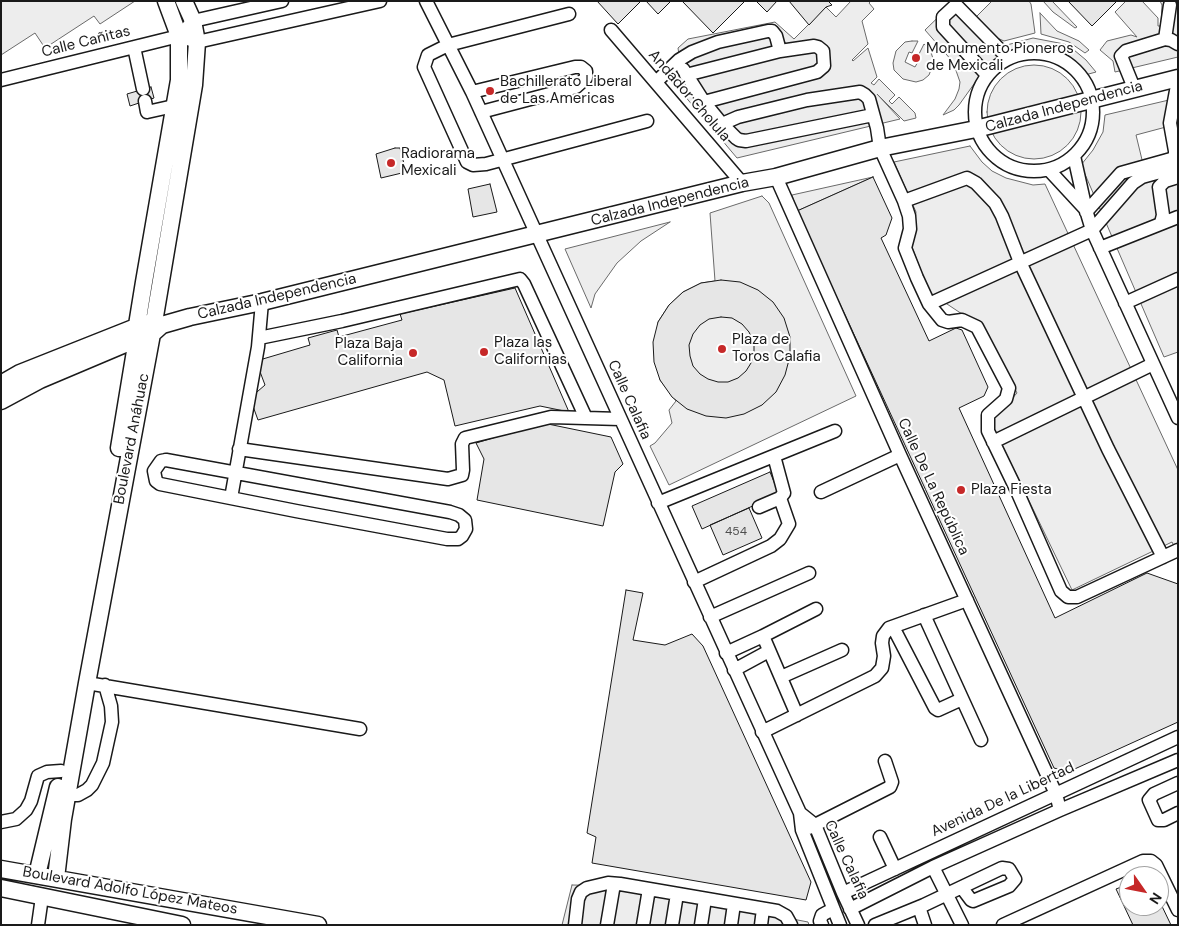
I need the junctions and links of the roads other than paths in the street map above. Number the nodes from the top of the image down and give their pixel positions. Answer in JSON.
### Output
{"nodes":[{"id":1,"x":166,"y":1,"type":"edge"},
{"id":2,"x":184,"y":1,"type":"edge"},
{"id":3,"x":282,"y":1,"type":"edge"},
{"id":4,"x":380,"y":1,"type":"edge"},
{"id":5,"x":426,"y":1,"type":"edge"},
{"id":6,"x":954,"y":6,"type":"edge"},
{"id":7,"x":1172,"y":6,"type":"edge"},
{"id":8,"x":569,"y":14,"type":"dead end"},
{"id":9,"x":193,"y":20,"type":"junction"},
{"id":10,"x":611,"y":30,"type":"dead end"},
{"id":11,"x":179,"y":36,"type":"junction"},
{"id":12,"x":1165,"y":39,"type":"junction"},
{"id":13,"x":197,"y":42,"type":"junction"},
{"id":14,"x":1178,"y":44,"type":"edge"},
{"id":15,"x":448,"y":45,"type":"junction"},
{"id":16,"x":134,"y":47,"type":"junction"},
{"id":17,"x":780,"y":51,"type":"junction"},
{"id":18,"x":1008,"y":58,"type":"junction"},
{"id":19,"x":679,"y":60,"type":"junction"},
{"id":20,"x":686,"y":75,"type":"junction"},
{"id":21,"x":987,"y":75,"type":"junction"},
{"id":22,"x":1178,"y":79,"type":"edge"},
{"id":23,"x":1,"y":80,"type":"edge"},
{"id":24,"x":656,"y":82,"type":"junction"},
{"id":25,"x":1134,"y":88,"type":"junction"},
{"id":26,"x":472,"y":92,"type":"junction"},
{"id":27,"x":1092,"y":99,"type":"junction"},
{"id":28,"x":704,"y":102,"type":"junction"},
{"id":29,"x":174,"y":106,"type":"junction"},
{"id":30,"x":481,"y":112,"type":"junction"},
{"id":31,"x":873,"y":115,"type":"junction"},
{"id":32,"x":647,"y":121,"type":"dead end"},
{"id":33,"x":722,"y":124,"type":"junction"},
{"id":34,"x":976,"y":130,"type":"junction"},
{"id":35,"x":880,"y":148,"type":"junction"},
{"id":36,"x":1074,"y":156,"type":"junction"},
{"id":37,"x":503,"y":160,"type":"junction"},
{"id":38,"x":1178,"y":167,"type":"edge"},
{"id":39,"x":1049,"y":170,"type":"junction"},
{"id":40,"x":776,"y":177,"type":"junction"},
{"id":41,"x":1142,"y":177,"type":"junction"},
{"id":42,"x":1178,"y":177,"type":"edge"},
{"id":43,"x":742,"y":183,"type":"junction"},
{"id":44,"x":1161,"y":183,"type":"junction"},
{"id":45,"x":904,"y":201,"type":"junction"},
{"id":46,"x":1086,"y":211,"type":"junction"},
{"id":47,"x":1178,"y":217,"type":"edge"},
{"id":48,"x":1161,"y":224,"type":"junction"},
{"id":49,"x":1092,"y":230,"type":"junction"},
{"id":50,"x":537,"y":235,"type":"junction"},
{"id":51,"x":1100,"y":248,"type":"junction"},
{"id":52,"x":1020,"y":262,"type":"junction"},
{"id":53,"x":1178,"y":279,"type":"edge"},
{"id":54,"x":262,"y":302,"type":"junction"},
{"id":55,"x":1125,"y":303,"type":"junction"},
{"id":56,"x":929,"y":304,"type":"junction"},
{"id":57,"x":148,"y":329,"type":"junction"},
{"id":58,"x":259,"y":338,"type":"junction"},
{"id":59,"x":1153,"y":364,"type":"junction"},
{"id":60,"x":1,"y":384,"type":"edge"},
{"id":61,"x":1084,"y":398,"type":"junction"},
{"id":62,"x":1,"y":401,"type":"edge"},
{"id":63,"x":586,"y":418,"type":"junction"},
{"id":64,"x":1178,"y":418,"type":"edge"},
{"id":65,"x":620,"y":419,"type":"junction"},
{"id":66,"x":835,"y":431,"type":"dead end"},
{"id":67,"x":993,"y":442,"type":"junction"},
{"id":68,"x":239,"y":449,"type":"junction"},
{"id":69,"x":900,"y":455,"type":"junction"},
{"id":70,"x":774,"y":456,"type":"junction"},
{"id":71,"x":235,"y":473,"type":"junction"},
{"id":72,"x":821,"y":492,"type":"dead end"},
{"id":73,"x":230,"y":498,"type":"junction"},
{"id":74,"x":780,"y":498,"type":"junction"},
{"id":75,"x":658,"y":504,"type":"junction"},
{"id":76,"x":759,"y":507,"type":"dead end"},
{"id":77,"x":1178,"y":550,"type":"edge"},
{"id":78,"x":1163,"y":557,"type":"junction"},
{"id":79,"x":809,"y":573,"type":"dead end"},
{"id":80,"x":694,"y":582,"type":"junction"},
{"id":81,"x":967,"y":600,"type":"junction"},
{"id":82,"x":816,"y":609,"type":"dead end"},
{"id":83,"x":924,"y":615,"type":"junction"},
{"id":84,"x":710,"y":618,"type":"junction"},
{"id":85,"x":893,"y":627,"type":"junction"},
{"id":86,"x":763,"y":636,"type":"junction"},
{"id":87,"x":842,"y":650,"type":"dead end"},
{"id":88,"x":769,"y":651,"type":"junction"},
{"id":89,"x":726,"y":653,"type":"junction"},
{"id":90,"x":734,"y":670,"type":"junction"},
{"id":91,"x":780,"y":677,"type":"junction"},
{"id":92,"x":87,"y":683,"type":"junction"},
{"id":93,"x":105,"y":685,"type":"junction"},
{"id":94,"x":962,"y":699,"type":"junction"},
{"id":95,"x":797,"y":715,"type":"junction"},
{"id":96,"x":360,"y":729,"type":"dead end"},
{"id":97,"x":762,"y":732,"type":"junction"},
{"id":98,"x":1178,"y":737,"type":"edge"},
{"id":99,"x":980,"y":740,"type":"dead end"},
{"id":100,"x":1178,"y":760,"type":"edge"},
{"id":101,"x":884,"y":761,"type":"dead end"},
{"id":102,"x":62,"y":771,"type":"junction"},
{"id":103,"x":1178,"y":783,"type":"edge"},
{"id":104,"x":1056,"y":794,"type":"junction"},
{"id":105,"x":67,"y":795,"type":"junction"},
{"id":106,"x":1060,"y":810,"type":"junction"},
{"id":107,"x":800,"y":813,"type":"junction"},
{"id":108,"x":1178,"y":813,"type":"edge"},
{"id":109,"x":1,"y":822,"type":"edge"},
{"id":110,"x":815,"y":825,"type":"junction"},
{"id":111,"x":802,"y":830,"type":"junction"},
{"id":112,"x":880,"y":837,"type":"dead end"},
{"id":113,"x":1,"y":858,"type":"edge"},
{"id":114,"x":933,"y":867,"type":"junction"},
{"id":115,"x":1,"y":869,"type":"edge"},
{"id":116,"x":895,"y":869,"type":"junction"},
{"id":117,"x":30,"y":874,"type":"junction"},
{"id":118,"x":56,"y":878,"type":"junction"},
{"id":119,"x":614,"y":884,"type":"junction"},
{"id":120,"x":1,"y":888,"type":"edge"},
{"id":121,"x":962,"y":888,"type":"dead end"},
{"id":122,"x":649,"y":889,"type":"junction"},
{"id":123,"x":24,"y":893,"type":"junction"},
{"id":124,"x":843,"y":893,"type":"junction"},
{"id":125,"x":677,"y":894,"type":"junction"},
{"id":126,"x":946,"y":895,"type":"junction"},
{"id":127,"x":1,"y":896,"type":"edge"},
{"id":128,"x":42,"y":897,"type":"junction"},
{"id":129,"x":705,"y":899,"type":"junction"},
{"id":130,"x":734,"y":904,"type":"junction"},
{"id":131,"x":919,"y":907,"type":"junction"},
{"id":132,"x":763,"y":909,"type":"junction"},
{"id":133,"x":850,"y":909,"type":"junction"},
{"id":134,"x":834,"y":910,"type":"junction"},
{"id":135,"x":1178,"y":910,"type":"edge"},
{"id":136,"x":790,"y":923,"type":"edge"},
{"id":137,"x":38,"y":925,"type":"edge"},
{"id":138,"x":182,"y":925,"type":"edge"},
{"id":139,"x":318,"y":925,"type":"edge"},
{"id":140,"x":575,"y":925,"type":"edge"},
{"id":141,"x":607,"y":925,"type":"edge"},
{"id":142,"x":643,"y":925,"type":"edge"},
{"id":143,"x":672,"y":925,"type":"edge"},
{"id":144,"x":701,"y":925,"type":"edge"},
{"id":145,"x":731,"y":925,"type":"edge"},
{"id":146,"x":760,"y":925,"type":"edge"},
{"id":147,"x":822,"y":925,"type":"edge"},
{"id":148,"x":840,"y":925,"type":"edge"},
{"id":149,"x":858,"y":925,"type":"edge"},
{"id":150,"x":875,"y":925,"type":"edge"},
{"id":151,"x":925,"y":925,"type":"edge"},
{"id":152,"x":962,"y":925,"type":"edge"},
{"id":153,"x":1003,"y":925,"type":"edge"}],
"edges":[{"from":1,"to":11,"type":"main road","name":"Boulevard Anáhuac"},
{"from":2,"to":9,"type":"main road","name":"Boulevard Anáhuac"},
{"from":3,"to":9,"type":"street"},
{"from":4,"to":13,"type":"street"},
{"from":5,"to":15,"type":"street","name":"Calle Calafia"},
{"from":6,"to":18,"type":"street"},
{"from":6,"to":21,"type":"street"},
{"from":7,"to":12,"type":"street"},
{"from":8,"to":15,"type":"street"},
{"from":9,"to":11,"type":"street"},
{"from":9,"to":13,"type":"main road","name":"Boulevard Anáhuac"},
{"from":10,"to":24,"type":"street","name":"Andador Cholula"},
{"from":11,"to":13,"type":"street"},
{"from":11,"to":16,"type":"street","name":"Calle Cañitas"},
{"from":11,"to":29,"type":"main road","name":"Boulevard Anáhuac"},
{"from":12,"to":14,"type":"street"},
{"from":12,"to":25,"type":"street"},
{"from":13,"to":57,"type":"main road","name":"Boulevard Anáhuac"},
{"from":15,"to":26,"type":"street","name":"Calle Calafia"},
{"from":15,"to":37,"type":"street"},
{"from":16,"to":23,"type":"street","name":"Calle Cañitas"},
{"from":16,"to":29,"type":"street"},
{"from":17,"to":19,"type":"street"},
{"from":17,"to":20,"type":"street"},
{"from":17,"to":28,"type":"street"},
{"from":18,"to":21,"type":"street"},
{"from":18,"to":27,"type":"street"},
{"from":19,"to":20,"type":"street"},
{"from":19,"to":24,"type":"street"},
{"from":20,"to":28,"type":"street"},
{"from":21,"to":34,"type":"street"},
{"from":22,"to":25,"type":"main road","name":"Calzada Independencia"},
{"from":22,"to":46,"type":"street"},
{"from":24,"to":43,"type":"street","name":"Andador Cholula"},
{"from":25,"to":27,"type":"main road","name":"Calzada Independencia"},
{"from":26,"to":30,"type":"street","name":"Calle Calafia"},
{"from":26,"to":30,"type":"street"},
{"from":27,"to":34,"type":"main road","name":"Calzada Independencia"},
{"from":27,"to":36,"type":"street"},
{"from":28,"to":33,"type":"street"},
{"from":29,"to":57,"type":"main road","name":"Boulevard Anáhuac"},
{"from":30,"to":37,"type":"street","name":"Calle Calafia"},
{"from":31,"to":33,"type":"street"},
{"from":31,"to":33,"type":"street"},
{"from":31,"to":35,"type":"street"},
{"from":32,"to":37,"type":"street"},
{"from":34,"to":35,"type":"main road","name":"Calzada Independencia"},
{"from":34,"to":39,"type":"street"},
{"from":35,"to":40,"type":"main road","name":"Calzada Independencia"},
{"from":35,"to":45,"type":"street"},
{"from":36,"to":39,"type":"street"},
{"from":36,"to":46,"type":"street"},
{"from":37,"to":50,"type":"street","name":"Calle Calafia"},
{"from":38,"to":41,"type":"street"},
{"from":39,"to":46,"type":"street"},
{"from":40,"to":43,"type":"main road","name":"Calzada Independencia"},
{"from":40,"to":69,"type":"street","name":"Calle De La República"},
{"from":41,"to":44,"type":"street"},
{"from":41,"to":49,"type":"street"},
{"from":42,"to":44,"type":"street"},
{"from":43,"to":50,"type":"main road","name":"Calzada Independencia"},
{"from":44,"to":48,"type":"street"},
{"from":45,"to":52,"type":"street"},
{"from":45,"to":56,"type":"street"},
{"from":46,"to":49,"type":"street"},
{"from":47,"to":48,"type":"street"},
{"from":48,"to":51,"type":"street"},
{"from":49,"to":51,"type":"street"},
{"from":49,"to":52,"type":"street"},
{"from":50,"to":54,"type":"main road","name":"Calzada Independencia"},
{"from":50,"to":65,"type":"street","name":"Calle Calafia"},
{"from":51,"to":55,"type":"street"},
{"from":52,"to":56,"type":"street"},
{"from":52,"to":61,"type":"street"},
{"from":53,"to":55,"type":"street"},
{"from":54,"to":57,"type":"main road","name":"Calzada Independencia"},
{"from":54,"to":58,"type":"street"},
{"from":55,"to":59,"type":"street"},
{"from":56,"to":67,"type":"street"},
{"from":57,"to":60,"type":"main road","name":"Calzada Independencia"},
{"from":57,"to":62,"type":"main road","name":"Calzada Independencia"},
{"from":57,"to":92,"type":"main road","name":"Boulevard Anáhuac"},
{"from":57,"to":102,"type":"main road","name":"Boulevard Anáhuac"},
{"from":58,"to":63,"type":"street"},
{"from":58,"to":68,"type":"street"},
{"from":59,"to":61,"type":"street"},
{"from":59,"to":64,"type":"street"},
{"from":61,"to":67,"type":"street"},
{"from":61,"to":78,"type":"street"},
{"from":63,"to":65,"type":"street"},
{"from":63,"to":68,"type":"street"},
{"from":65,"to":75,"type":"street","name":"Calle Calafia"},
{"from":66,"to":70,"type":"street"},
{"from":67,"to":78,"type":"street"},
{"from":68,"to":71,"type":"street"},
{"from":69,"to":72,"type":"street"},
{"from":69,"to":81,"type":"street","name":"Calle De La República"},
{"from":70,"to":74,"type":"street"},
{"from":70,"to":75,"type":"street"},
{"from":71,"to":73,"type":"street"},
{"from":71,"to":73,"type":"street"},
{"from":71,"to":73,"type":"street"},
{"from":74,"to":76,"type":"street"},
{"from":74,"to":80,"type":"street"},
{"from":75,"to":80,"type":"street","name":"Calle Calafia"},
{"from":77,"to":78,"type":"street"},
{"from":79,"to":84,"type":"street"},
{"from":80,"to":84,"type":"street","name":"Calle Calafia"},
{"from":81,"to":83,"type":"street"},
{"from":81,"to":104,"type":"street","name":"Calle De La República"},
{"from":82,"to":86,"type":"street"},
{"from":83,"to":85,"type":"street"},
{"from":83,"to":94,"type":"street"},
{"from":84,"to":89,"type":"street","name":"Calle Calafia"},
{"from":85,"to":94,"type":"street"},
{"from":85,"to":95,"type":"street"},
{"from":86,"to":88,"type":"street"},
{"from":86,"to":89,"type":"street"},
{"from":87,"to":91,"type":"street"},
{"from":88,"to":90,"type":"street"},
{"from":88,"to":91,"type":"street"},
{"from":89,"to":90,"type":"street","name":"Calle Calafia"},
{"from":90,"to":97,"type":"street","name":"Calle Calafia"},
{"from":91,"to":95,"type":"street"},
{"from":92,"to":93,"type":"street"},
{"from":92,"to":105,"type":"main road","name":"Boulevard Anáhuac"},
{"from":93,"to":96,"type":"street"},
{"from":93,"to":105,"type":"street"},
{"from":94,"to":99,"type":"street"},
{"from":95,"to":97,"type":"street"},
{"from":97,"to":107,"type":"street","name":"Calle Calafia"},
{"from":98,"to":104,"type":"street","name":"Avenida De la Libertad"},
{"from":100,"to":106,"type":"street","name":"Avenida De la Libertad"},
{"from":101,"to":110,"type":"street"},
{"from":102,"to":109,"type":"street"},
{"from":102,"to":117,"type":"main road","name":"Boulevard Anáhuac"},
{"from":103,"to":108,"type":"street"},
{"from":104,"to":106,"type":"street","name":"Calle De La República"},
{"from":104,"to":116,"type":"street","name":"Avenida De la Libertad"},
{"from":105,"to":118,"type":"main road","name":"Boulevard Anáhuac"},
{"from":106,"to":114,"type":"street","name":"Avenida De la Libertad"},
{"from":107,"to":110,"type":"street","name":"Calle Calafia"},
{"from":107,"to":111,"type":"street","name":"Calle Calafia"},
{"from":110,"to":111,"type":"street"},
{"from":110,"to":124,"type":"street","name":"Calle Calafia"},
{"from":111,"to":134,"type":"street","name":"Calle Calafia"},
{"from":112,"to":116,"type":"street"},
{"from":113,"to":117,"type":"main road"},
{"from":114,"to":126,"type":"street"},
{"from":114,"to":133,"type":"street","name":"Avenida De la Libertad"},
{"from":115,"to":117,"type":"main road","name":"Boulevard Adolfo López Mateos"},
{"from":116,"to":124,"type":"street","name":"Avenida De la Libertad"},
{"from":117,"to":118,"type":"main road","name":"Boulevard Adolfo López Mateos"},
{"from":118,"to":139,"type":"main road","name":"Boulevard Adolfo López Mateos"},
{"from":119,"to":122,"type":"street"},
{"from":119,"to":140,"type":"street"},
{"from":119,"to":141,"type":"street"},
{"from":120,"to":123,"type":"main road","name":"Boulevard Adolfo López Mateos"},
{"from":121,"to":126,"type":"street"},
{"from":122,"to":125,"type":"street"},
{"from":122,"to":142,"type":"street"},
{"from":123,"to":127,"type":"main road"},
{"from":123,"to":128,"type":"main road","name":"Boulevard Adolfo López Mateos"},
{"from":124,"to":133,"type":"street","name":"Calle Calafia"},
{"from":125,"to":129,"type":"street"},
{"from":125,"to":143,"type":"street"},
{"from":126,"to":131,"type":"street"},
{"from":126,"to":152,"type":"street"},
{"from":128,"to":137,"type":"street"},
{"from":128,"to":138,"type":"main road","name":"Boulevard Adolfo López Mateos"},
{"from":129,"to":130,"type":"street"},
{"from":129,"to":144,"type":"street"},
{"from":130,"to":132,"type":"street"},
{"from":130,"to":145,"type":"street"},
{"from":131,"to":150,"type":"street"},
{"from":131,"to":151,"type":"street"},
{"from":132,"to":136,"type":"street"},
{"from":132,"to":146,"type":"street"},
{"from":133,"to":149,"type":"street","name":"Calle Calafia"},
{"from":134,"to":147,"type":"street"},
{"from":134,"to":148,"type":"street","name":"Calle Calafia"},
{"from":135,"to":153,"type":"street"}]}
